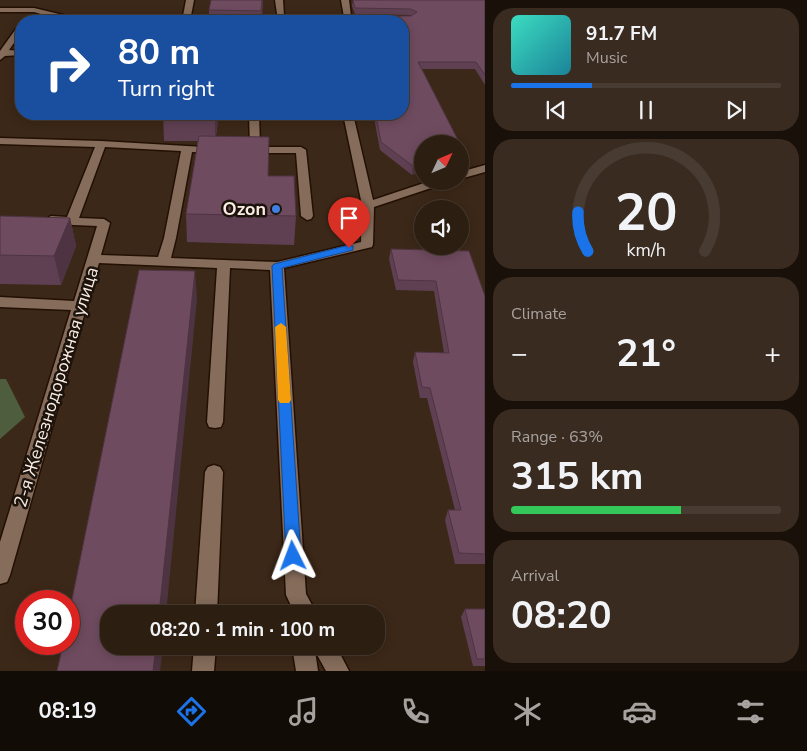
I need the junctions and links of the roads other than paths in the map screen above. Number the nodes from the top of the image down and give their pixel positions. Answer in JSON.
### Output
{"nodes":[{"id":1,"x":42,"y":0,"type":"edge"},
{"id":2,"x":190,"y":0,"type":"edge"},
{"id":3,"x":279,"y":0,"type":"edge"},
{"id":4,"x":344,"y":0,"type":"edge"},
{"id":5,"x":0,"y":10,"type":"edge"},
{"id":6,"x":34,"y":10,"type":"junction"},
{"id":7,"x":281,"y":14,"type":"dead end"},
{"id":8,"x":30,"y":15,"type":"edge"},
{"id":9,"x":51,"y":15,"type":"edge"},
{"id":10,"x":187,"y":15,"type":"edge"},
{"id":11,"x":347,"y":15,"type":"edge"},
{"id":12,"x":15,"y":37,"type":"edge"},
{"id":13,"x":15,"y":54,"type":"edge"},
{"id":14,"x":2,"y":55,"type":"edge"},
{"id":15,"x":254,"y":120,"type":"edge"},
{"id":16,"x":349,"y":120,"type":"edge"},
{"id":17,"x":0,"y":141,"type":"edge"},
{"id":18,"x":101,"y":144,"type":"junction"},
{"id":19,"x":187,"y":150,"type":"junction"},
{"id":20,"x":255,"y":150,"type":"junction"},
{"id":21,"x":484,"y":168,"type":"edge"},
{"id":22,"x":469,"y":173,"type":"edge"},
{"id":23,"x":414,"y":190,"type":"edge"},
{"id":24,"x":368,"y":205,"type":"junction"},
{"id":25,"x":307,"y":216,"type":"dead end"},
{"id":26,"x":36,"y":220,"type":"edge"},
{"id":27,"x":72,"y":220,"type":"junction"},
{"id":28,"x":93,"y":259,"type":"junction"},
{"id":29,"x":163,"y":262,"type":"junction"},
{"id":30,"x":224,"y":264,"type":"junction"},
{"id":31,"x":277,"y":266,"type":"junction"},
{"id":32,"x":0,"y":302,"type":"edge"},
{"id":33,"x":79,"y":306,"type":"junction"},
{"id":34,"x":215,"y":422,"type":"dead end"},
{"id":35,"x":214,"y":472,"type":"dead end"},
{"id":36,"x":0,"y":575,"type":"edge"},
{"id":37,"x":297,"y":604,"type":"edge"},
{"id":38,"x":207,"y":605,"type":"edge"},
{"id":39,"x":204,"y":655,"type":"edge"},
{"id":40,"x":304,"y":655,"type":"edge"},
{"id":41,"x":329,"y":655,"type":"edge"},
{"id":42,"x":203,"y":671,"type":"edge"},
{"id":43,"x":307,"y":671,"type":"edge"},
{"id":44,"x":338,"y":671,"type":"edge"}],
"edges":[{"from":1,"to":6,"type":"street"},
{"from":2,"to":10,"type":"street"},
{"from":3,"to":7,"type":"street"},
{"from":4,"to":11,"type":"street"},
{"from":5,"to":6,"type":"street"},
{"from":6,"to":8,"type":"street"},
{"from":6,"to":9,"type":"street"},
{"from":12,"to":14,"type":"street"},
{"from":13,"to":14,"type":"street"},
{"from":15,"to":20,"type":"street"},
{"from":16,"to":24,"type":"street","name":"2-я Железнодорожная улица"},
{"from":17,"to":18,"type":"street"},
{"from":18,"to":19,"type":"street"},
{"from":18,"to":27,"type":"street"},
{"from":19,"to":20,"type":"street"},
{"from":19,"to":29,"type":"street"},
{"from":20,"to":25,"type":"street"},
{"from":21,"to":22,"type":"street"},
{"from":23,"to":24,"type":"street"},
{"from":24,"to":31,"type":"street","name":"2-я Железнодорожная улица"},
{"from":26,"to":27,"type":"street"},
{"from":27,"to":28,"type":"street"},
{"from":28,"to":29,"type":"street","name":"2-я Железнодорожная улица"},
{"from":28,"to":33,"type":"street","name":"2-я Железнодорожная улица"},
{"from":29,"to":30,"type":"street","name":"2-я Железнодорожная улица"},
{"from":30,"to":31,"type":"street","name":"2-я Железнодорожная улица"},
{"from":30,"to":34,"type":"street"},
{"from":31,"to":37,"type":"street"},
{"from":32,"to":33,"type":"street"},
{"from":33,"to":36,"type":"street","name":"2-я Железнодорожная улица"},
{"from":35,"to":38,"type":"street"},
{"from":39,"to":42,"type":"street"},
{"from":40,"to":43,"type":"street"},
{"from":41,"to":44,"type":"street"}]}
